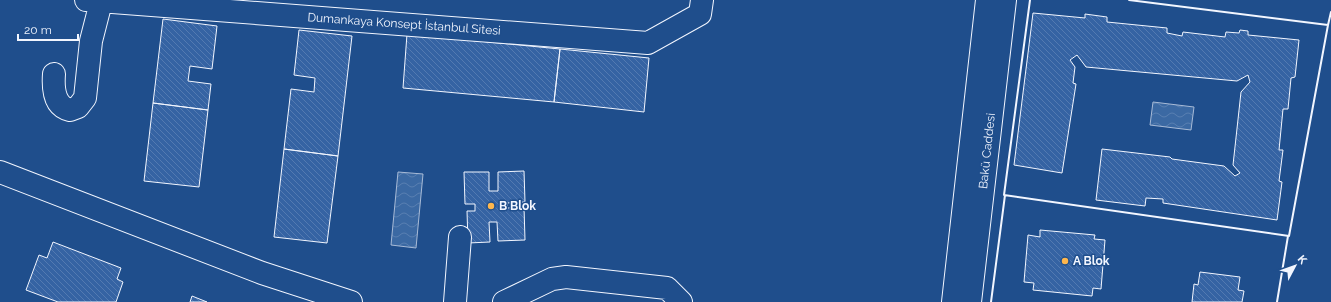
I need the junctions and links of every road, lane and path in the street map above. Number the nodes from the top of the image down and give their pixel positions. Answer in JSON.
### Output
{"nodes":[{"id":1,"x":702,"y":0,"type":"edge"},
{"id":2,"x":987,"y":0,"type":"edge"},
{"id":3,"x":1004,"y":0,"type":"edge"},
{"id":4,"x":93,"y":1,"type":"edge"},
{"id":5,"x":54,"y":74,"type":"dead end"},
{"id":6,"x":0,"y":172,"type":"edge"},
{"id":7,"x":460,"y":237,"type":"dead end"},
{"id":8,"x":351,"y":302,"type":"edge"},
{"id":9,"x":455,"y":302,"type":"edge"},
{"id":10,"x":504,"y":302,"type":"edge"},
{"id":11,"x":681,"y":302,"type":"edge"},
{"id":12,"x":953,"y":302,"type":"edge"},
{"id":13,"x":970,"y":302,"type":"edge"}],
"edges":[{"from":1,"to":4,"type":"street","name":"Dumankaya Konsept İstanbul Sitesi"},
{"from":2,"to":12,"type":"street","name":"Bakü Caddesi"},
{"from":3,"to":13,"type":"street","name":"Bakü Caddesi"},
{"from":4,"to":5,"type":"street"},
{"from":6,"to":8,"type":"street"},
{"from":7,"to":9,"type":"street"},
{"from":10,"to":11,"type":"street"}]}
